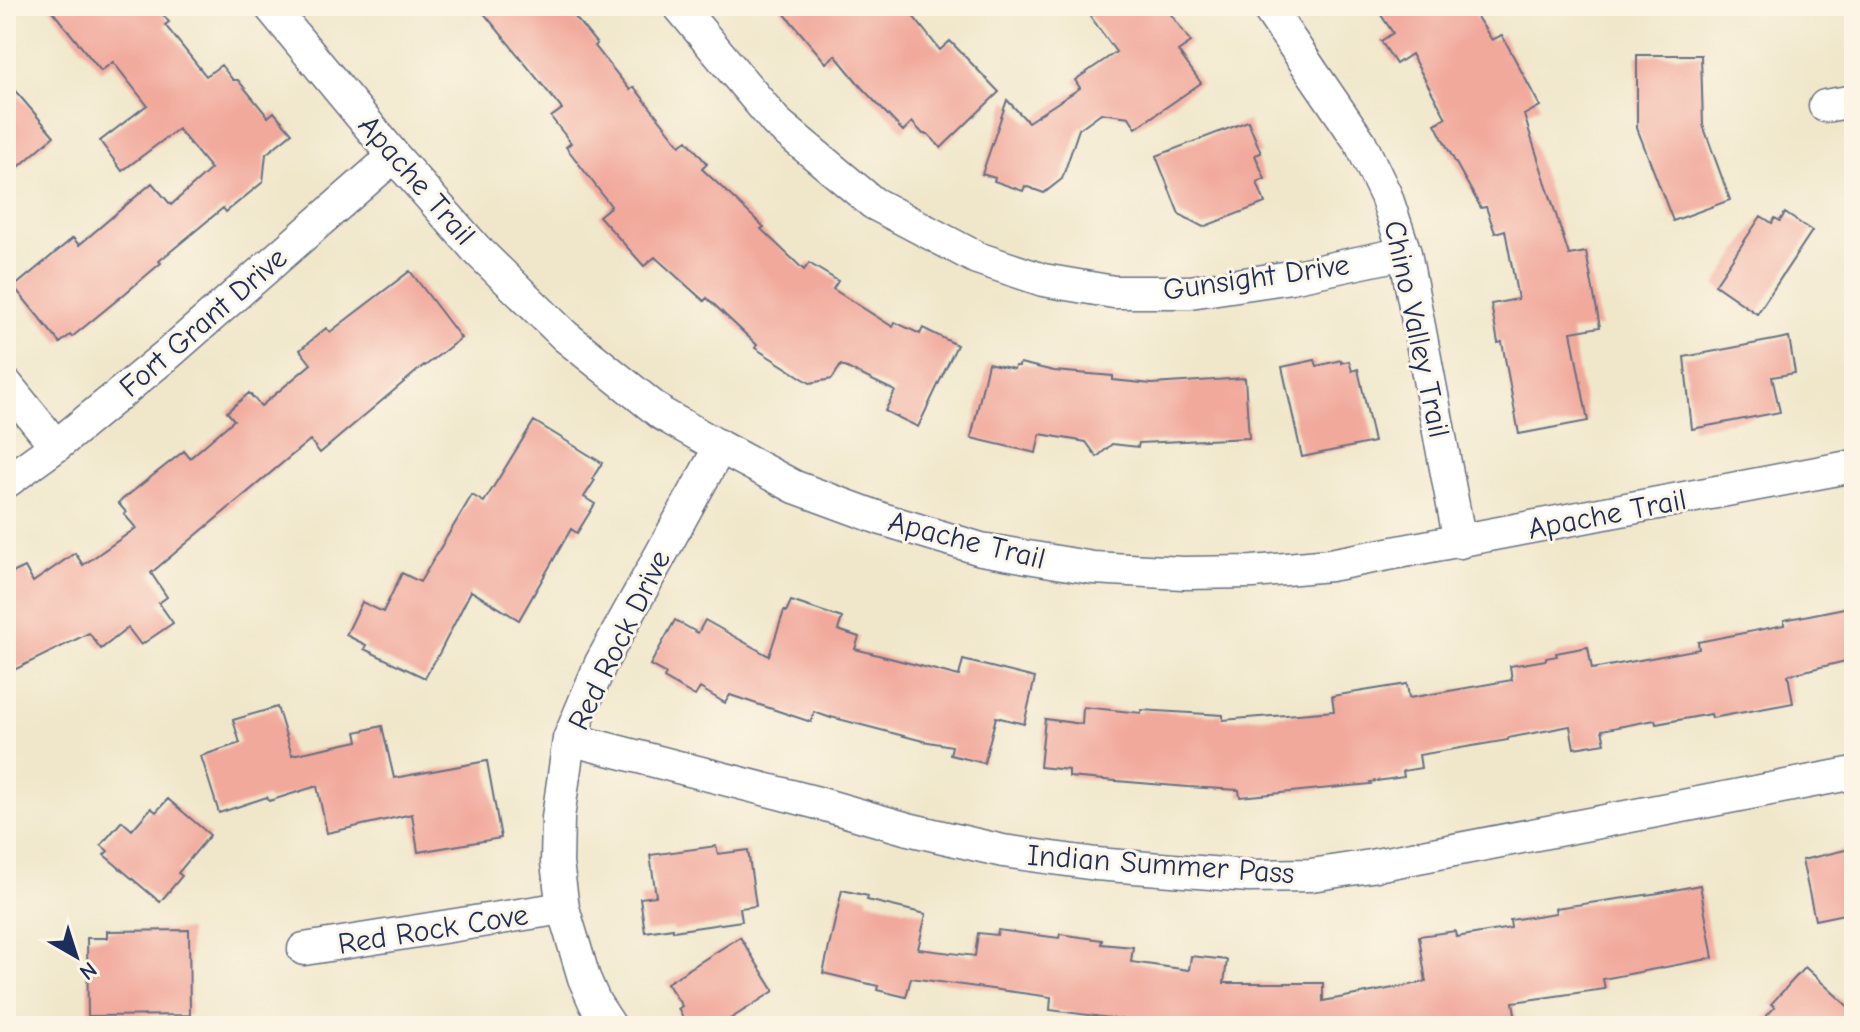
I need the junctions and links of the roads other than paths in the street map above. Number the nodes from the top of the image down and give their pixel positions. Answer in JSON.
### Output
{"nodes":[{"id":1,"x":270,"y":6,"type":"edge"},
{"id":2,"x":679,"y":6,"type":"edge"},
{"id":3,"x":1267,"y":6,"type":"edge"},
{"id":4,"x":394,"y":156,"type":"junction"},
{"id":5,"x":1405,"y":253,"type":"junction"},
{"id":6,"x":6,"y":384,"type":"edge"},
{"id":7,"x":56,"y":446,"type":"junction"},
{"id":8,"x":720,"y":447,"type":"junction"},
{"id":9,"x":1854,"y":466,"type":"edge"},
{"id":10,"x":6,"y":482,"type":"edge"},
{"id":11,"x":1460,"y":542,"type":"junction"},
{"id":12,"x":569,"y":739,"type":"junction"},
{"id":13,"x":1854,"y":773,"type":"edge"},
{"id":14,"x":563,"y":908,"type":"junction"},
{"id":15,"x":304,"y":949,"type":"dead end"},
{"id":16,"x":610,"y":1026,"type":"edge"}],
"edges":[{"from":1,"to":4,"type":"street","name":"Apache Trail"},
{"from":2,"to":5,"type":"street","name":"Gunsight Drive"},
{"from":3,"to":5,"type":"street","name":"Chino Valley Trail"},
{"from":4,"to":7,"type":"street","name":"Fort Grant Drive"},
{"from":4,"to":8,"type":"street","name":"Apache Trail"},
{"from":5,"to":11,"type":"street","name":"Chino Valley Trail"},
{"from":6,"to":7,"type":"street"},
{"from":7,"to":10,"type":"street","name":"Fort Grant Drive"},
{"from":8,"to":11,"type":"street","name":"Apache Trail"},
{"from":8,"to":12,"type":"street","name":"Red Rock Drive"},
{"from":9,"to":11,"type":"street","name":"Apache Trail"},
{"from":12,"to":13,"type":"street","name":"Indian Summer Pass"},
{"from":12,"to":14,"type":"street","name":"Red Rock Drive"},
{"from":14,"to":15,"type":"street","name":"Red Rock Cove"},
{"from":14,"to":16,"type":"street","name":"Red Rock Drive"}]}
